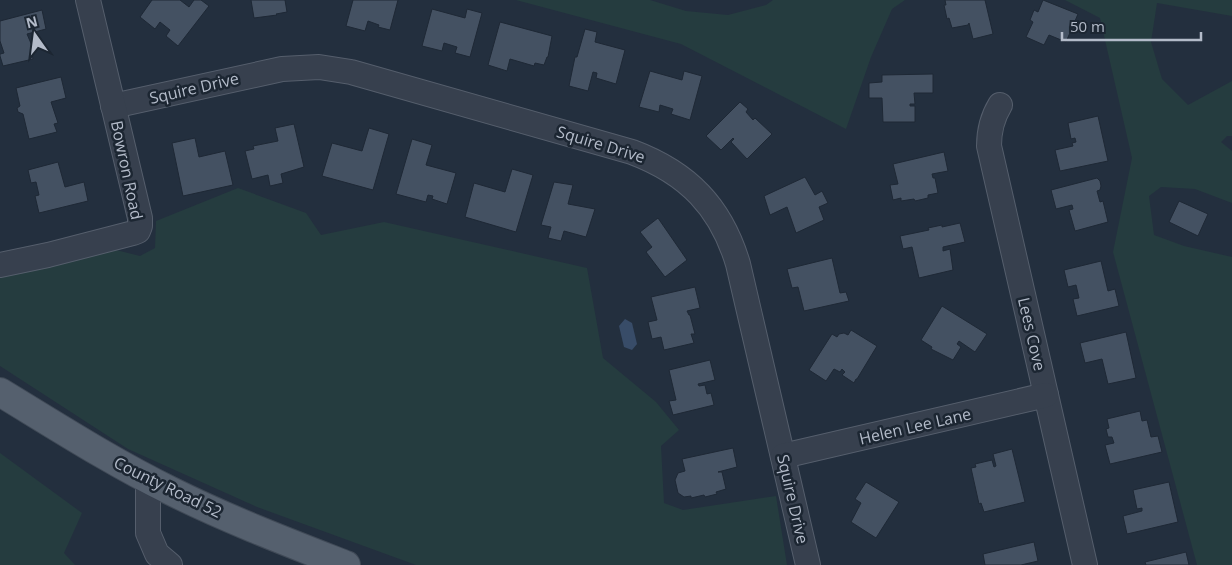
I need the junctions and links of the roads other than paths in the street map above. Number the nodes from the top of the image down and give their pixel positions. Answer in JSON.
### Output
{"nodes":[{"id":1,"x":88,"y":0,"type":"edge"},
{"id":2,"x":1000,"y":105,"type":"dead end"},
{"id":3,"x":113,"y":106,"type":"junction"},
{"id":4,"x":0,"y":265,"type":"edge"},
{"id":5,"x":0,"y":392,"type":"edge"},
{"id":6,"x":1046,"y":395,"type":"junction"},
{"id":7,"x":783,"y":456,"type":"junction"},
{"id":8,"x":148,"y":479,"type":"junction"},
{"id":9,"x":170,"y":565,"type":"edge"},
{"id":10,"x":346,"y":565,"type":"edge"},
{"id":11,"x":808,"y":565,"type":"edge"},
{"id":12,"x":1085,"y":565,"type":"edge"}],
"edges":[{"from":1,"to":3,"type":"street","name":"Bowron Road"},
{"from":2,"to":6,"type":"street","name":"Lees Cove"},
{"from":3,"to":4,"type":"street","name":"Bowron Road"},
{"from":3,"to":7,"type":"street","name":"Squire Drive"},
{"from":5,"to":8,"type":"main road","name":"County Road 52"},
{"from":6,"to":7,"type":"street","name":"Helen Lee Lane"},
{"from":6,"to":12,"type":"street","name":"Lees Cove"},
{"from":7,"to":11,"type":"street","name":"Squire Drive"},
{"from":8,"to":9,"type":"street"},
{"from":8,"to":10,"type":"main road","name":"County Road 52"}]}
